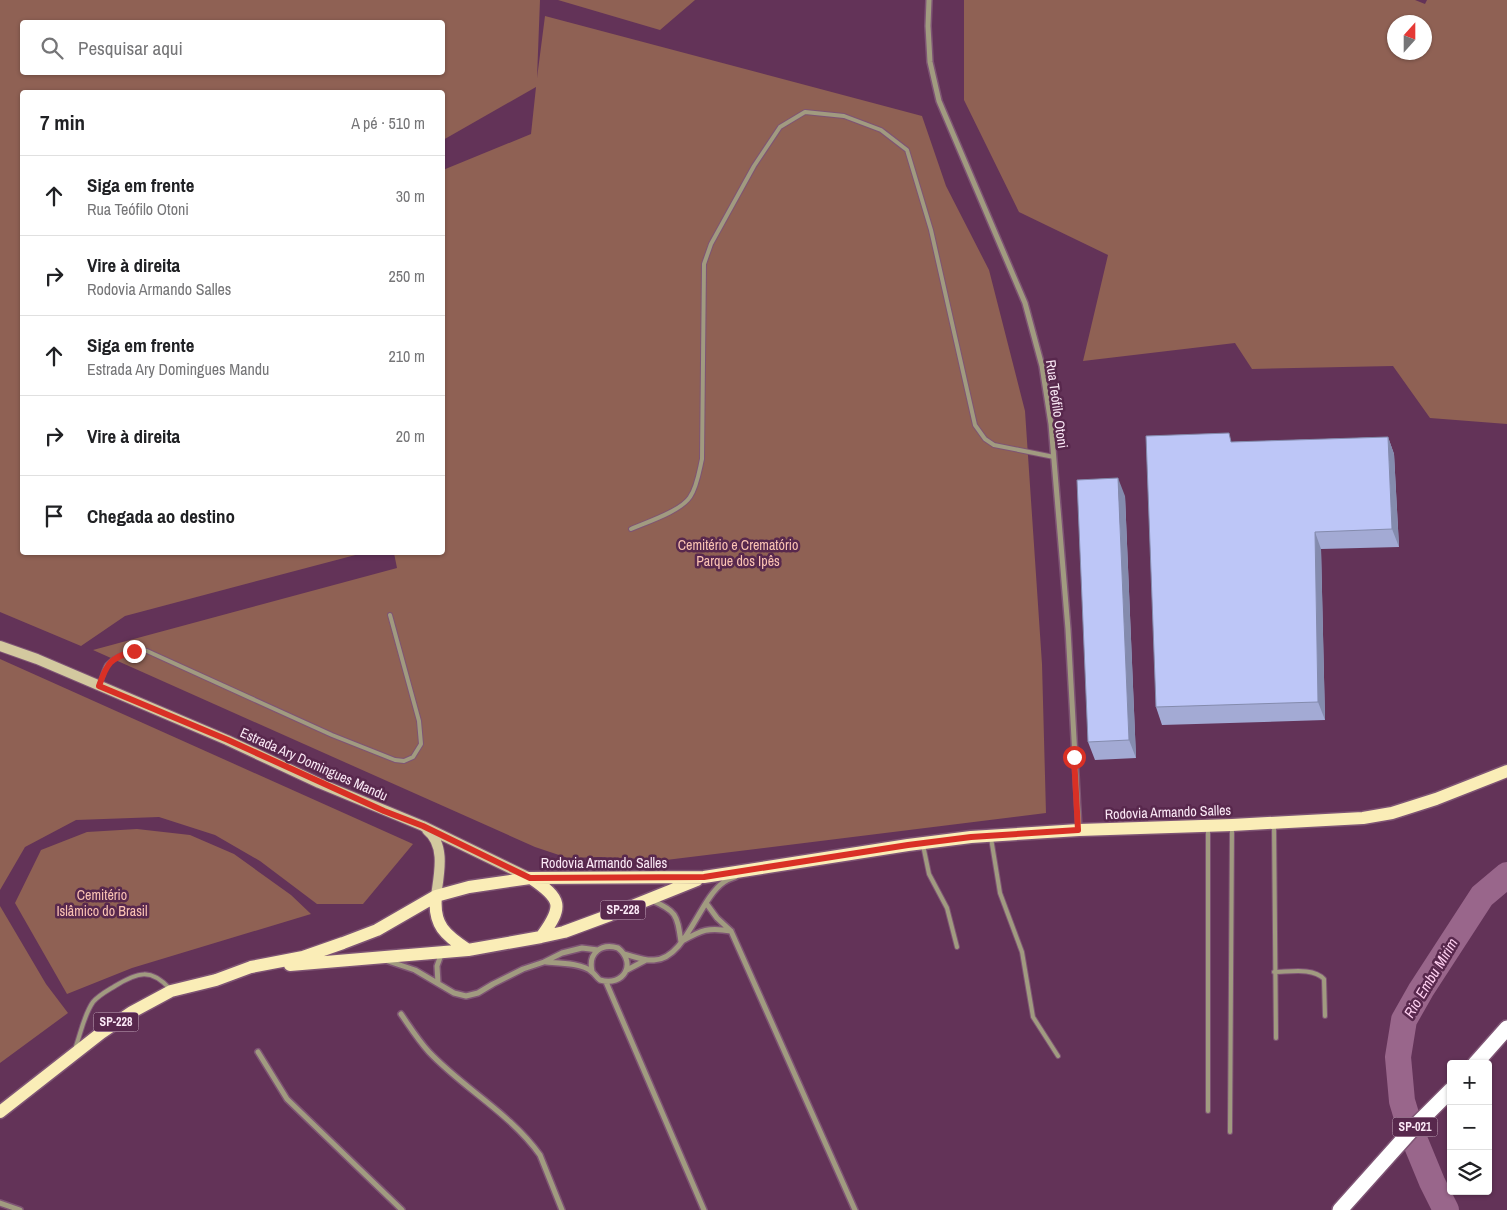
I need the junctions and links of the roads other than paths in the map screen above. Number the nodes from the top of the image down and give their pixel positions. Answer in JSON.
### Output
{"nodes":[{"id":1,"x":929,"y":0,"type":"edge"},
{"id":2,"x":1054,"y":457,"type":"junction"},
{"id":3,"x":632,"y":529,"type":"dead end"},
{"id":4,"x":390,"y":615,"type":"dead end"},
{"id":5,"x":0,"y":646,"type":"edge"},
{"id":6,"x":99,"y":686,"type":"junction"},
{"id":7,"x":1507,"y":771,"type":"edge"},
{"id":8,"x":1274,"y":823,"type":"junction"},
{"id":9,"x":423,"y":826,"type":"junction"},
{"id":10,"x":1208,"y":826,"type":"junction"},
{"id":11,"x":1232,"y":826,"type":"junction"},
{"id":12,"x":1078,"y":830,"type":"junction"},
{"id":13,"x":991,"y":836,"type":"junction"},
{"id":14,"x":922,"y":843,"type":"junction"},
{"id":15,"x":754,"y":869,"type":"junction"},
{"id":16,"x":704,"y":877,"type":"junction"},
{"id":17,"x":530,"y":878,"type":"junction"},
{"id":18,"x":436,"y":896,"type":"junction"},
{"id":19,"x":649,"y":899,"type":"junction"},
{"id":20,"x":706,"y":903,"type":"junction"},
{"id":21,"x":731,"y":931,"type":"junction"},
{"id":22,"x":541,"y":937,"type":"junction"},
{"id":23,"x":681,"y":942,"type":"junction"},
{"id":24,"x":957,"y":947,"type":"dead end"},
{"id":25,"x":468,"y":950,"type":"junction"},
{"id":26,"x":598,"y":950,"type":"junction"},
{"id":27,"x":442,"y":952,"type":"junction"},
{"id":28,"x":624,"y":954,"type":"junction"},
{"id":29,"x":380,"y":958,"type":"junction"},
{"id":30,"x":647,"y":960,"type":"junction"},
{"id":31,"x":544,"y":962,"type":"junction"},
{"id":32,"x":251,"y":967,"type":"junction"},
{"id":33,"x":626,"y":970,"type":"junction"},
{"id":34,"x":592,"y":971,"type":"junction"},
{"id":35,"x":1274,"y":972,"type":"junction"},
{"id":36,"x":606,"y":982,"type":"junction"},
{"id":37,"x":438,"y":983,"type":"junction"},
{"id":38,"x":171,"y":991,"type":"junction"},
{"id":39,"x":401,"y":1014,"type":"dead end"},
{"id":40,"x":1325,"y":1016,"type":"dead end"},
{"id":41,"x":1507,"y":1028,"type":"edge"},
{"id":42,"x":1276,"y":1038,"type":"dead end"},
{"id":43,"x":258,"y":1052,"type":"dead end"},
{"id":44,"x":74,"y":1053,"type":"junction"},
{"id":45,"x":1058,"y":1056,"type":"dead end"},
{"id":46,"x":1479,"y":1060,"type":"edge"},
{"id":47,"x":1447,"y":1094,"type":"edge"},
{"id":48,"x":1208,"y":1111,"type":"dead end"},
{"id":49,"x":0,"y":1112,"type":"edge"},
{"id":50,"x":1230,"y":1132,"type":"dead end"},
{"id":51,"x":0,"y":1203,"type":"edge"},
{"id":52,"x":20,"y":1210,"type":"edge"},
{"id":53,"x":402,"y":1210,"type":"edge"},
{"id":54,"x":562,"y":1210,"type":"edge"},
{"id":55,"x":704,"y":1210,"type":"edge"},
{"id":56,"x":855,"y":1210,"type":"edge"},
{"id":57,"x":1340,"y":1210,"type":"edge"}],
"edges":[{"from":1,"to":2,"type":"street","name":"Rua Teófilo Otoni"},
{"from":2,"to":3,"type":"lane"},
{"from":2,"to":12,"type":"street","name":"Rua Teófilo Otoni"},
{"from":4,"to":6,"type":"lane"},
{"from":5,"to":6,"type":"street","name":"Estrada Ary Domingues Mandu"},
{"from":6,"to":9,"type":"street","name":"Estrada Ary Domingues Mandu"},
{"from":7,"to":8,"type":"main road","name":"Rodovia Armando Salles","number":"SP-228"},
{"from":8,"to":11,"type":"main road","name":"Rodovia Armando Salles","number":"SP-228"},
{"from":8,"to":35,"type":"lane"},
{"from":9,"to":17,"type":"street","name":"Estrada Ary Domingues Mandu"},
{"from":9,"to":18,"type":"street","name":"Estrada Ary Domingues Mandu"},
{"from":10,"to":11,"type":"main road","name":"Rodovia Armando Salles","number":"SP-228"},
{"from":10,"to":12,"type":"main road","name":"Rodovia Armando Salles","number":"SP-228"},
{"from":10,"to":48,"type":"lane"},
{"from":11,"to":50,"type":"lane"},
{"from":12,"to":13,"type":"main road","name":"Rodovia Armando Salles","number":"SP-228"},
{"from":13,"to":14,"type":"main road","name":"Rodovia Armando Salles","number":"SP-228"},
{"from":13,"to":45,"type":"lane"},
{"from":14,"to":15,"type":"main road","name":"Rodovia Armando Salles","number":"SP-228"},
{"from":14,"to":24,"type":"lane"},
{"from":15,"to":16,"type":"main road","name":"Rodovia Armando Salles","number":"SP-228"},
{"from":15,"to":20,"type":"street"},
{"from":16,"to":17,"type":"main road","name":"Rodovia Armando Salles","number":"SP-228"},
{"from":16,"to":19,"type":"main road","name":"Rodovia Armando Salles","number":"SP-228"},
{"from":17,"to":18,"type":"main road","name":"Rodovia Armando Salles","number":"SP-228"},
{"from":17,"to":22,"type":"main road"},
{"from":18,"to":25,"type":"main road"},
{"from":18,"to":32,"type":"main road","name":"Rodovia Armando Salles","number":"SP-228"},
{"from":19,"to":22,"type":"main road","name":"Rodovia Armando Salles","number":"SP-228"},
{"from":19,"to":23,"type":"street"},
{"from":20,"to":21,"type":"street"},
{"from":20,"to":23,"type":"street"},
{"from":21,"to":23,"type":"street"},
{"from":21,"to":56,"type":"street"},
{"from":22,"to":25,"type":"main road","name":"Rodovia Armando Salles","number":"SP-228"},
{"from":23,"to":30,"type":"street"},
{"from":25,"to":27,"type":"main road","name":"Rodovia Armando Salles","number":"SP-228"},
{"from":26,"to":28,"type":"street"},
{"from":26,"to":31,"type":"street"},
{"from":26,"to":34,"type":"street"},
{"from":27,"to":29,"type":"main road","name":"Rodovia Armando Salles","number":"SP-228"},
{"from":27,"to":37,"type":"street"},
{"from":28,"to":30,"type":"street"},
{"from":28,"to":33,"type":"street"},
{"from":29,"to":32,"type":"main road","name":"Rodovia Armando Salles","number":"SP-228"},
{"from":29,"to":37,"type":"street"},
{"from":30,"to":33,"type":"street"},
{"from":31,"to":34,"type":"street"},
{"from":31,"to":37,"type":"street"},
{"from":32,"to":38,"type":"main road","name":"Rodovia Armando Salles","number":"SP-228"},
{"from":33,"to":36,"type":"street"},
{"from":34,"to":36,"type":"street"},
{"from":35,"to":40,"type":"lane"},
{"from":35,"to":42,"type":"lane"},
{"from":36,"to":55,"type":"street"},
{"from":38,"to":44,"type":"main road","name":"Rodovia Armando Salles","number":"SP-228"},
{"from":38,"to":44,"type":"lane"},
{"from":39,"to":54,"type":"street"},
{"from":41,"to":46,"type":"highway"},
{"from":43,"to":53,"type":"street"},
{"from":44,"to":49,"type":"main road","name":"Rodovia Armando Salles","number":"SP-228"},
{"from":47,"to":57,"type":"highway","number":"SP-021"},
{"from":51,"to":52,"type":"street"}]}
